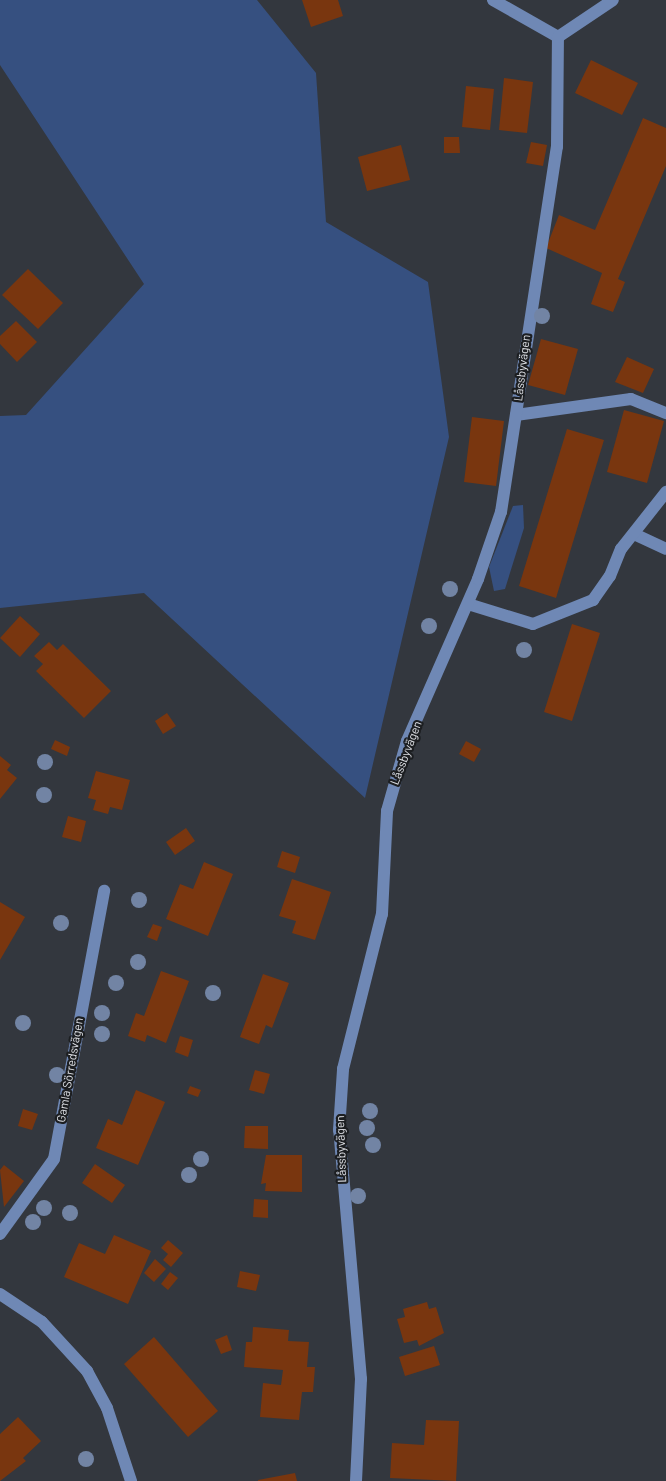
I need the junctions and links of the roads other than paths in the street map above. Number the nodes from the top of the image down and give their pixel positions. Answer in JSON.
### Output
{"nodes":[{"id":1,"x":493,"y":0,"type":"edge"},
{"id":2,"x":613,"y":0,"type":"edge"},
{"id":3,"x":558,"y":38,"type":"junction"},
{"id":4,"x":666,"y":413,"type":"edge"},
{"id":5,"x":516,"y":415,"type":"junction"},
{"id":6,"x":666,"y":492,"type":"edge"},
{"id":7,"x":634,"y":534,"type":"junction"},
{"id":8,"x":666,"y":548,"type":"edge"},
{"id":9,"x":468,"y":604,"type":"junction"},
{"id":10,"x":104,"y":891,"type":"dead end"},
{"id":11,"x":0,"y":1234,"type":"edge"},
{"id":12,"x":0,"y":1294,"type":"edge"},
{"id":13,"x":131,"y":1481,"type":"edge"},
{"id":14,"x":356,"y":1481,"type":"edge"}],
"edges":[{"from":1,"to":3,"type":"street"},
{"from":2,"to":3,"type":"street"},
{"from":3,"to":5,"type":"street","name":"Låssbyvägen"},
{"from":4,"to":5,"type":"street"},
{"from":5,"to":9,"type":"street","name":"Låssbyvägen"},
{"from":6,"to":7,"type":"street"},
{"from":7,"to":8,"type":"street"},
{"from":7,"to":9,"type":"street"},
{"from":9,"to":14,"type":"street","name":"Låssbyvägen"},
{"from":10,"to":11,"type":"street","name":"Gamla Sörredsvägen"},
{"from":12,"to":13,"type":"street"}]}
